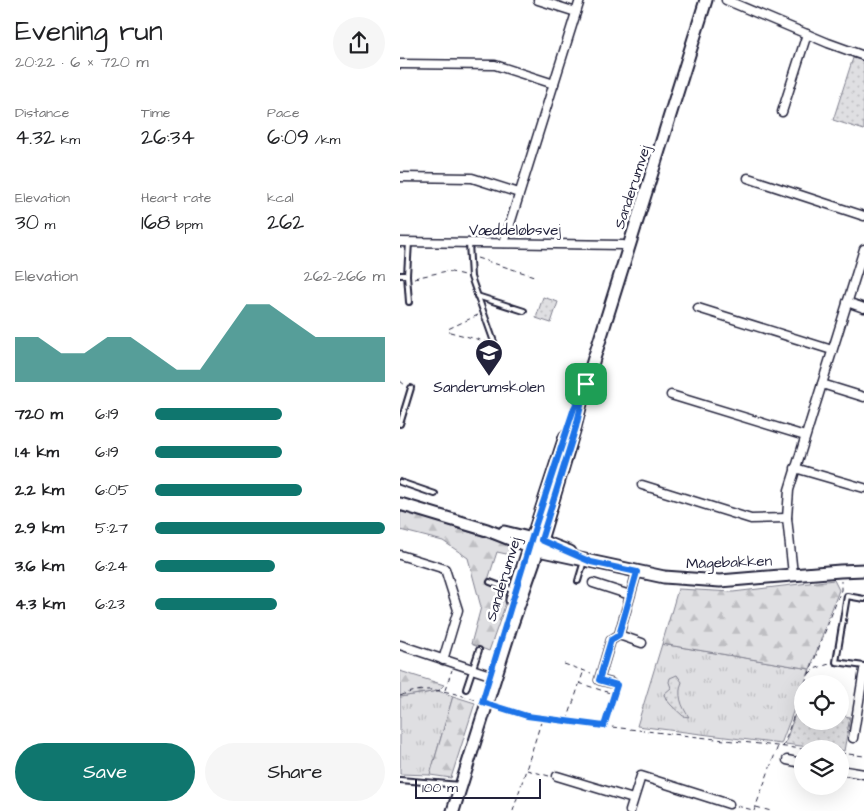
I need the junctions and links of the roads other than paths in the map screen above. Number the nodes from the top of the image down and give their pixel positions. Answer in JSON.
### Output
{"nodes":[{"id":1,"x":538,"y":0,"type":"edge"},
{"id":2,"x":580,"y":0,"type":"edge"},
{"id":3,"x":706,"y":0,"type":"edge"},
{"id":4,"x":726,"y":0,"type":"edge"},
{"id":5,"x":576,"y":12,"type":"junction"},
{"id":6,"x":807,"y":34,"type":"junction"},
{"id":7,"x":864,"y":56,"type":"edge"},
{"id":8,"x":400,"y":64,"type":"edge"},
{"id":9,"x":554,"y":84,"type":"junction"},
{"id":10,"x":782,"y":112,"type":"dead end"},
{"id":11,"x":400,"y":177,"type":"edge"},
{"id":12,"x":748,"y":178,"type":"dead end"},
{"id":13,"x":519,"y":193,"type":"junction"},
{"id":14,"x":864,"y":216,"type":"edge"},
{"id":15,"x":400,"y":242,"type":"edge"},
{"id":16,"x":409,"y":242,"type":"junction"},
{"id":17,"x":470,"y":243,"type":"junction"},
{"id":18,"x":504,"y":244,"type":"junction"},
{"id":19,"x":629,"y":247,"type":"junction"},
{"id":20,"x":864,"y":249,"type":"edge"},
{"id":21,"x":400,"y":275,"type":"edge"},
{"id":22,"x":408,"y":275,"type":"junction"},
{"id":23,"x":477,"y":296,"type":"junction"},
{"id":24,"x":409,"y":302,"type":"dead end"},
{"id":25,"x":847,"y":302,"type":"junction"},
{"id":26,"x":698,"y":308,"type":"dead end"},
{"id":27,"x":864,"y":308,"type":"edge"},
{"id":28,"x":524,"y":311,"type":"dead end"},
{"id":29,"x":494,"y":342,"type":"road end"},
{"id":30,"x":832,"y":350,"type":"junction"},
{"id":31,"x":822,"y":384,"type":"junction"},
{"id":32,"x":411,"y":388,"type":"dead end"},
{"id":33,"x":671,"y":395,"type":"dead end"},
{"id":34,"x":864,"y":397,"type":"edge"},
{"id":35,"x":400,"y":424,"type":"edge"},
{"id":36,"x":805,"y":436,"type":"junction"},
{"id":37,"x":795,"y":468,"type":"junction"},
{"id":38,"x":400,"y":482,"type":"edge"},
{"id":39,"x":642,"y":486,"type":"dead end"},
{"id":40,"x":864,"y":488,"type":"edge"},
{"id":41,"x":435,"y":494,"type":"dead end"},
{"id":42,"x":400,"y":504,"type":"edge"},
{"id":43,"x":787,"y":518,"type":"junction"},
{"id":44,"x":535,"y":544,"type":"junction"},
{"id":45,"x":400,"y":555,"type":"edge"},
{"id":46,"x":588,"y":561,"type":"junction"},
{"id":47,"x":864,"y":570,"type":"edge"},
{"id":48,"x":637,"y":572,"type":"junction"},
{"id":49,"x":508,"y":574,"type":"dead end"},
{"id":50,"x":793,"y":574,"type":"junction"},
{"id":51,"x":578,"y":581,"type":"dead end"},
{"id":52,"x":490,"y":582,"type":"dead end"},
{"id":53,"x":594,"y":583,"type":"dead end"},
{"id":54,"x":509,"y":589,"type":"junction"},
{"id":55,"x":630,"y":595,"type":"junction"},
{"id":56,"x":864,"y":599,"type":"edge"},
{"id":57,"x":619,"y":635,"type":"junction"},
{"id":58,"x":642,"y":643,"type":"dead end"},
{"id":59,"x":400,"y":645,"type":"edge"},
{"id":60,"x":479,"y":650,"type":"dead end"},
{"id":61,"x":443,"y":660,"type":"junction"},
{"id":62,"x":864,"y":666,"type":"edge"},
{"id":63,"x":472,"y":670,"type":"junction"},
{"id":64,"x":864,"y":672,"type":"edge"},
{"id":65,"x":490,"y":675,"type":"junction"},
{"id":66,"x":611,"y":683,"type":"road end"},
{"id":67,"x":466,"y":689,"type":"dead end"},
{"id":68,"x":485,"y":702,"type":"junction"},
{"id":69,"x":853,"y":738,"type":"dead end"},
{"id":70,"x":787,"y":760,"type":"dead end"},
{"id":71,"x":794,"y":761,"type":"edge"},
{"id":72,"x":849,"y":772,"type":"edge"},
{"id":73,"x":864,"y":774,"type":"edge"},
{"id":74,"x":556,"y":776,"type":"road end"},
{"id":75,"x":400,"y":780,"type":"edge"},
{"id":76,"x":459,"y":785,"type":"junction"},
{"id":77,"x":633,"y":799,"type":"junction"},
{"id":78,"x":729,"y":804,"type":"road end"},
{"id":79,"x":451,"y":811,"type":"edge"},
{"id":80,"x":630,"y":811,"type":"edge"}],
"edges":[{"from":1,"to":5,"type":"street"},
{"from":2,"to":5,"type":"street"},
{"from":3,"to":19,"type":"street","name":"Sanderumvej"},
{"from":4,"to":6,"type":"street"},
{"from":5,"to":9,"type":"street"},
{"from":6,"to":7,"type":"street"},
{"from":6,"to":10,"type":"street"},
{"from":8,"to":9,"type":"street"},
{"from":9,"to":13,"type":"street"},
{"from":11,"to":13,"type":"street"},
{"from":12,"to":14,"type":"street"},
{"from":13,"to":18,"type":"street"},
{"from":15,"to":16,"type":"street","name":"Væddeløbsvej"},
{"from":16,"to":17,"type":"street","name":"Væddeløbsvej"},
{"from":16,"to":22,"type":"lane"},
{"from":17,"to":18,"type":"street","name":"Væddeløbsvej"},
{"from":17,"to":23,"type":"lane"},
{"from":18,"to":19,"type":"street","name":"Væddeløbsvej"},
{"from":19,"to":44,"type":"street","name":"Sanderumvej"},
{"from":20,"to":25,"type":"street","name":"Mågebakken"},
{"from":21,"to":22,"type":"lane"},
{"from":22,"to":24,"type":"lane"},
{"from":23,"to":28,"type":"lane"},
{"from":23,"to":29,"type":"lane"},
{"from":25,"to":27,"type":"street"},
{"from":25,"to":30,"type":"street","name":"Mågebakken"},
{"from":26,"to":30,"type":"street"},
{"from":30,"to":31,"type":"street","name":"Mågebakken"},
{"from":31,"to":34,"type":"street"},
{"from":31,"to":36,"type":"street","name":"Mågebakken"},
{"from":32,"to":35,"type":"lane"},
{"from":33,"to":36,"type":"street"},
{"from":36,"to":37,"type":"street","name":"Mågebakken"},
{"from":37,"to":40,"type":"street"},
{"from":37,"to":43,"type":"street","name":"Mågebakken"},
{"from":38,"to":41,"type":"lane"},
{"from":39,"to":43,"type":"street"},
{"from":42,"to":44,"type":"street","name":"Mågebakken"},
{"from":43,"to":50,"type":"street","name":"Mågebakken"},
{"from":44,"to":46,"type":"street","name":"Mågebakken"},
{"from":44,"to":54,"type":"street","name":"Sanderumvej"},
{"from":44,"to":68,"type":"street","name":"Sanderumvej"},
{"from":45,"to":61,"type":"street"},
{"from":46,"to":48,"type":"street","name":"Mågebakken"},
{"from":46,"to":51,"type":"lane"},
{"from":47,"to":50,"type":"street","name":"Mågebakken"},
{"from":48,"to":50,"type":"street","name":"Mågebakken"},
{"from":48,"to":55,"type":"street"},
{"from":49,"to":54,"type":"lane"},
{"from":52,"to":54,"type":"lane"},
{"from":53,"to":55,"type":"street"},
{"from":54,"to":65,"type":"street","name":"Sanderumvej"},
{"from":55,"to":57,"type":"street"},
{"from":56,"to":62,"type":"lane"},
{"from":57,"to":58,"type":"street"},
{"from":57,"to":66,"type":"street"},
{"from":59,"to":61,"type":"street"},
{"from":60,"to":63,"type":"lane"},
{"from":61,"to":63,"type":"street"},
{"from":63,"to":65,"type":"street"},
{"from":63,"to":67,"type":"lane"},
{"from":64,"to":69,"type":"street"},
{"from":65,"to":68,"type":"street","name":"Sanderumvej"},
{"from":68,"to":76,"type":"street","name":"Sanderumvej"},
{"from":70,"to":71,"type":"street"},
{"from":72,"to":73,"type":"street"},
{"from":74,"to":77,"type":"street"},
{"from":75,"to":76,"type":"lane"},
{"from":76,"to":79,"type":"street","name":"Sanderumvej"},
{"from":77,"to":78,"type":"street"},
{"from":77,"to":80,"type":"street"}]}
